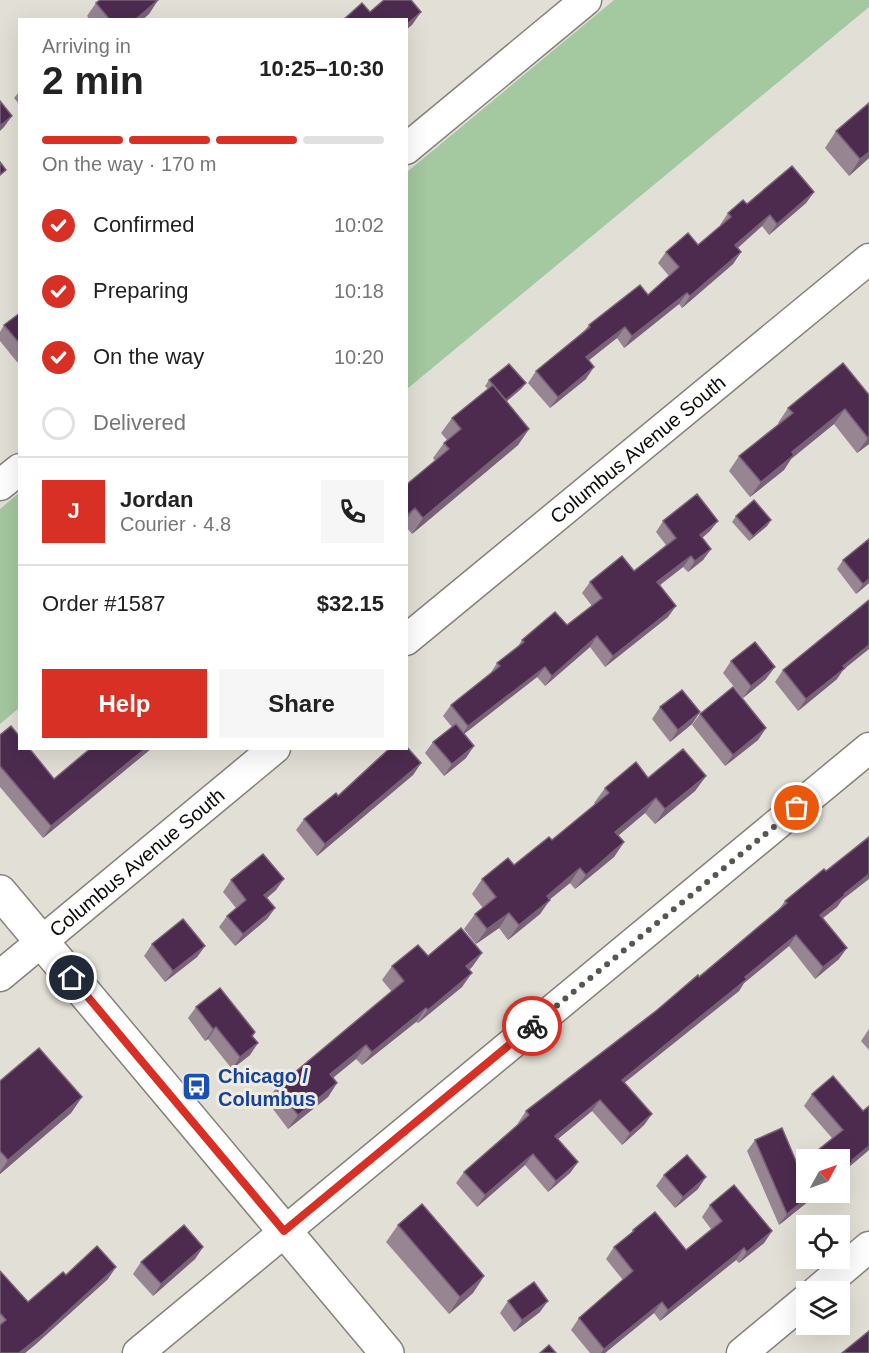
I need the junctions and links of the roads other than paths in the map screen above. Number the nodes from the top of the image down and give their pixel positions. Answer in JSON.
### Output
{"nodes":[{"id":1,"x":586,"y":0,"type":"edge"},
{"id":2,"x":408,"y":146,"type":"edge"},
{"id":3,"x":869,"y":259,"type":"edge"},
{"id":4,"x":18,"y":471,"type":"edge"},
{"id":5,"x":0,"y":485,"type":"edge"},
{"id":6,"x":408,"y":638,"type":"edge"},
{"id":7,"x":869,"y":748,"type":"edge"},
{"id":8,"x":273,"y":750,"type":"edge"},
{"id":9,"x":0,"y":892,"type":"edge"},
{"id":10,"x":42,"y":941,"type":"junction"},
{"id":11,"x":0,"y":976,"type":"edge"},
{"id":12,"x":284,"y":1231,"type":"junction"},
{"id":13,"x":869,"y":1247,"type":"edge"},
{"id":14,"x":829,"y":1281,"type":"edge"},
{"id":15,"x":796,"y":1308,"type":"edge"},
{"id":16,"x":138,"y":1353,"type":"edge"},
{"id":17,"x":387,"y":1353,"type":"edge"},
{"id":18,"x":742,"y":1353,"type":"edge"}],
"edges":[{"from":1,"to":2,"type":"street"},
{"from":3,"to":6,"type":"street","name":"Columbus Avenue South"},
{"from":4,"to":5,"type":"street"},
{"from":7,"to":12,"type":"street"},
{"from":8,"to":10,"type":"street","name":"Columbus Avenue South"},
{"from":9,"to":10,"type":"street"},
{"from":10,"to":11,"type":"street","name":"Columbus Avenue South"},
{"from":10,"to":12,"type":"street"},
{"from":12,"to":16,"type":"street"},
{"from":12,"to":17,"type":"street"},
{"from":13,"to":14,"type":"street"},
{"from":15,"to":18,"type":"street"}]}
